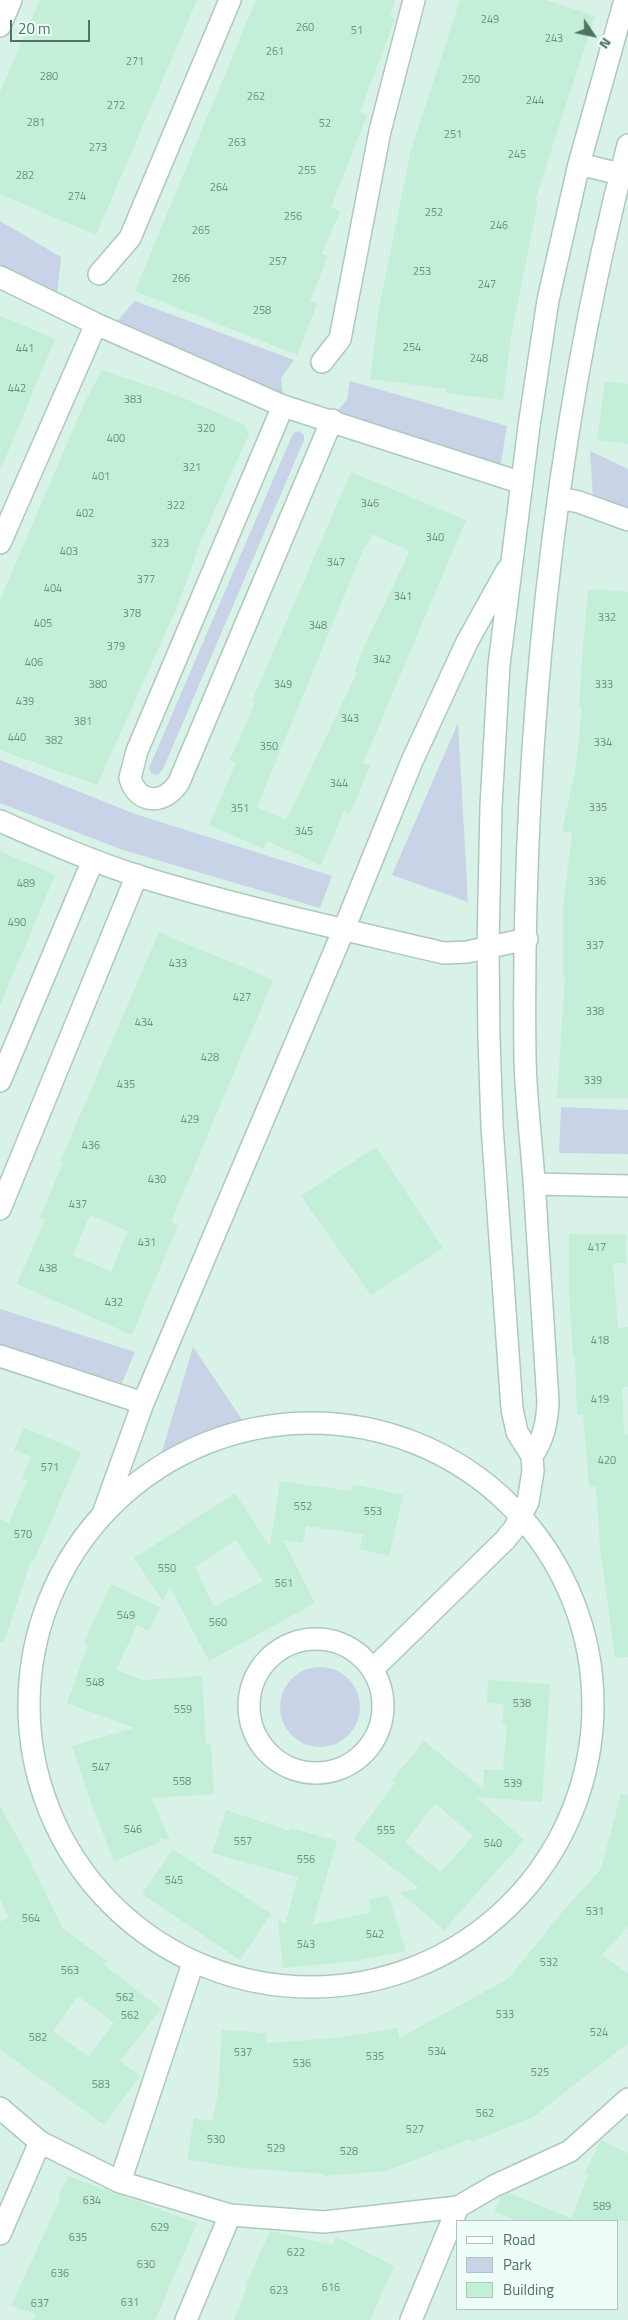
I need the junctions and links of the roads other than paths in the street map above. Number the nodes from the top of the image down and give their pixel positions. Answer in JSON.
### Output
{"nodes":[{"id":1,"x":12,"y":0,"type":"edge"},
{"id":2,"x":230,"y":0,"type":"edge"},
{"id":3,"x":414,"y":0,"type":"edge"},
{"id":4,"x":625,"y":0,"type":"edge"},
{"id":5,"x":0,"y":26,"type":"edge"},
{"id":6,"x":628,"y":145,"type":"edge"},
{"id":7,"x":579,"y":164,"type":"junction"},
{"id":8,"x":620,"y":174,"type":"junction"},
{"id":9,"x":99,"y":274,"type":"dead end"},
{"id":10,"x":0,"y":278,"type":"edge"},
{"id":11,"x":96,"y":324,"type":"junction"},
{"id":12,"x":322,"y":362,"type":"dead end"},
{"id":13,"x":283,"y":406,"type":"junction"},
{"id":14,"x":332,"y":420,"type":"junction"},
{"id":15,"x":522,"y":484,"type":"junction"},
{"id":16,"x":559,"y":498,"type":"junction"},
{"id":17,"x":628,"y":520,"type":"edge"},
{"id":18,"x":0,"y":543,"type":"edge"},
{"id":19,"x":513,"y":559,"type":"junction"},
{"id":20,"x":0,"y":822,"type":"edge"},
{"id":21,"x":93,"y":860,"type":"junction"},
{"id":22,"x":137,"y":875,"type":"junction"},
{"id":23,"x":344,"y":929,"type":"junction"},
{"id":24,"x":527,"y":939,"type":"junction"},
{"id":25,"x":488,"y":947,"type":"junction"},
{"id":26,"x":0,"y":1081,"type":"edge"},
{"id":27,"x":534,"y":1184,"type":"junction"},
{"id":28,"x":628,"y":1186,"type":"edge"},
{"id":29,"x":0,"y":1209,"type":"edge"},
{"id":30,"x":0,"y":1356,"type":"edge"},
{"id":31,"x":143,"y":1403,"type":"junction"},
{"id":32,"x":532,"y":1456,"type":"junction"},
{"id":33,"x":103,"y":1514,"type":"junction"},
{"id":34,"x":522,"y":1516,"type":"junction"},
{"id":35,"x":373,"y":1669,"type":"junction"},
{"id":36,"x":193,"y":1963,"type":"junction"},
{"id":37,"x":628,"y":2099,"type":"edge"},
{"id":38,"x":0,"y":2108,"type":"edge"},
{"id":39,"x":40,"y":2142,"type":"junction"},
{"id":40,"x":120,"y":2182,"type":"junction"},
{"id":41,"x":458,"y":2207,"type":"junction"},
{"id":42,"x":230,"y":2215,"type":"junction"},
{"id":43,"x":0,"y":2234,"type":"edge"},
{"id":44,"x":186,"y":2320,"type":"edge"},
{"id":45,"x":411,"y":2320,"type":"edge"}],
"edges":[{"from":1,"to":5,"type":"street"},
{"from":2,"to":9,"type":"street"},
{"from":3,"to":12,"type":"street"},
{"from":4,"to":7,"type":"street"},
{"from":6,"to":8,"type":"street"},
{"from":7,"to":8,"type":"street"},
{"from":7,"to":15,"type":"street"},
{"from":8,"to":16,"type":"street"},
{"from":10,"to":11,"type":"street"},
{"from":11,"to":13,"type":"street"},
{"from":11,"to":18,"type":"street"},
{"from":13,"to":14,"type":"street"},
{"from":13,"to":14,"type":"street"},
{"from":14,"to":15,"type":"street"},
{"from":15,"to":19,"type":"street"},
{"from":16,"to":17,"type":"street"},
{"from":16,"to":24,"type":"street"},
{"from":19,"to":23,"type":"street"},
{"from":19,"to":25,"type":"street"},
{"from":20,"to":21,"type":"street"},
{"from":21,"to":22,"type":"street"},
{"from":21,"to":26,"type":"street"},
{"from":22,"to":23,"type":"street"},
{"from":22,"to":29,"type":"street"},
{"from":23,"to":25,"type":"street"},
{"from":23,"to":31,"type":"street"},
{"from":24,"to":25,"type":"street"},
{"from":24,"to":27,"type":"street"},
{"from":25,"to":32,"type":"street"},
{"from":27,"to":28,"type":"street"},
{"from":27,"to":32,"type":"street"},
{"from":30,"to":31,"type":"street"},
{"from":31,"to":33,"type":"street"},
{"from":32,"to":34,"type":"street"},
{"from":33,"to":34,"type":"street"},
{"from":33,"to":36,"type":"street"},
{"from":34,"to":35,"type":"street"},
{"from":34,"to":36,"type":"street"},
{"from":35,"to":35,"type":"street"},
{"from":36,"to":40,"type":"street"},
{"from":37,"to":41,"type":"street"},
{"from":38,"to":39,"type":"street"},
{"from":39,"to":40,"type":"street"},
{"from":39,"to":43,"type":"street"},
{"from":40,"to":42,"type":"street"},
{"from":41,"to":42,"type":"street"},
{"from":41,"to":45,"type":"street"},
{"from":42,"to":44,"type":"street"}]}
